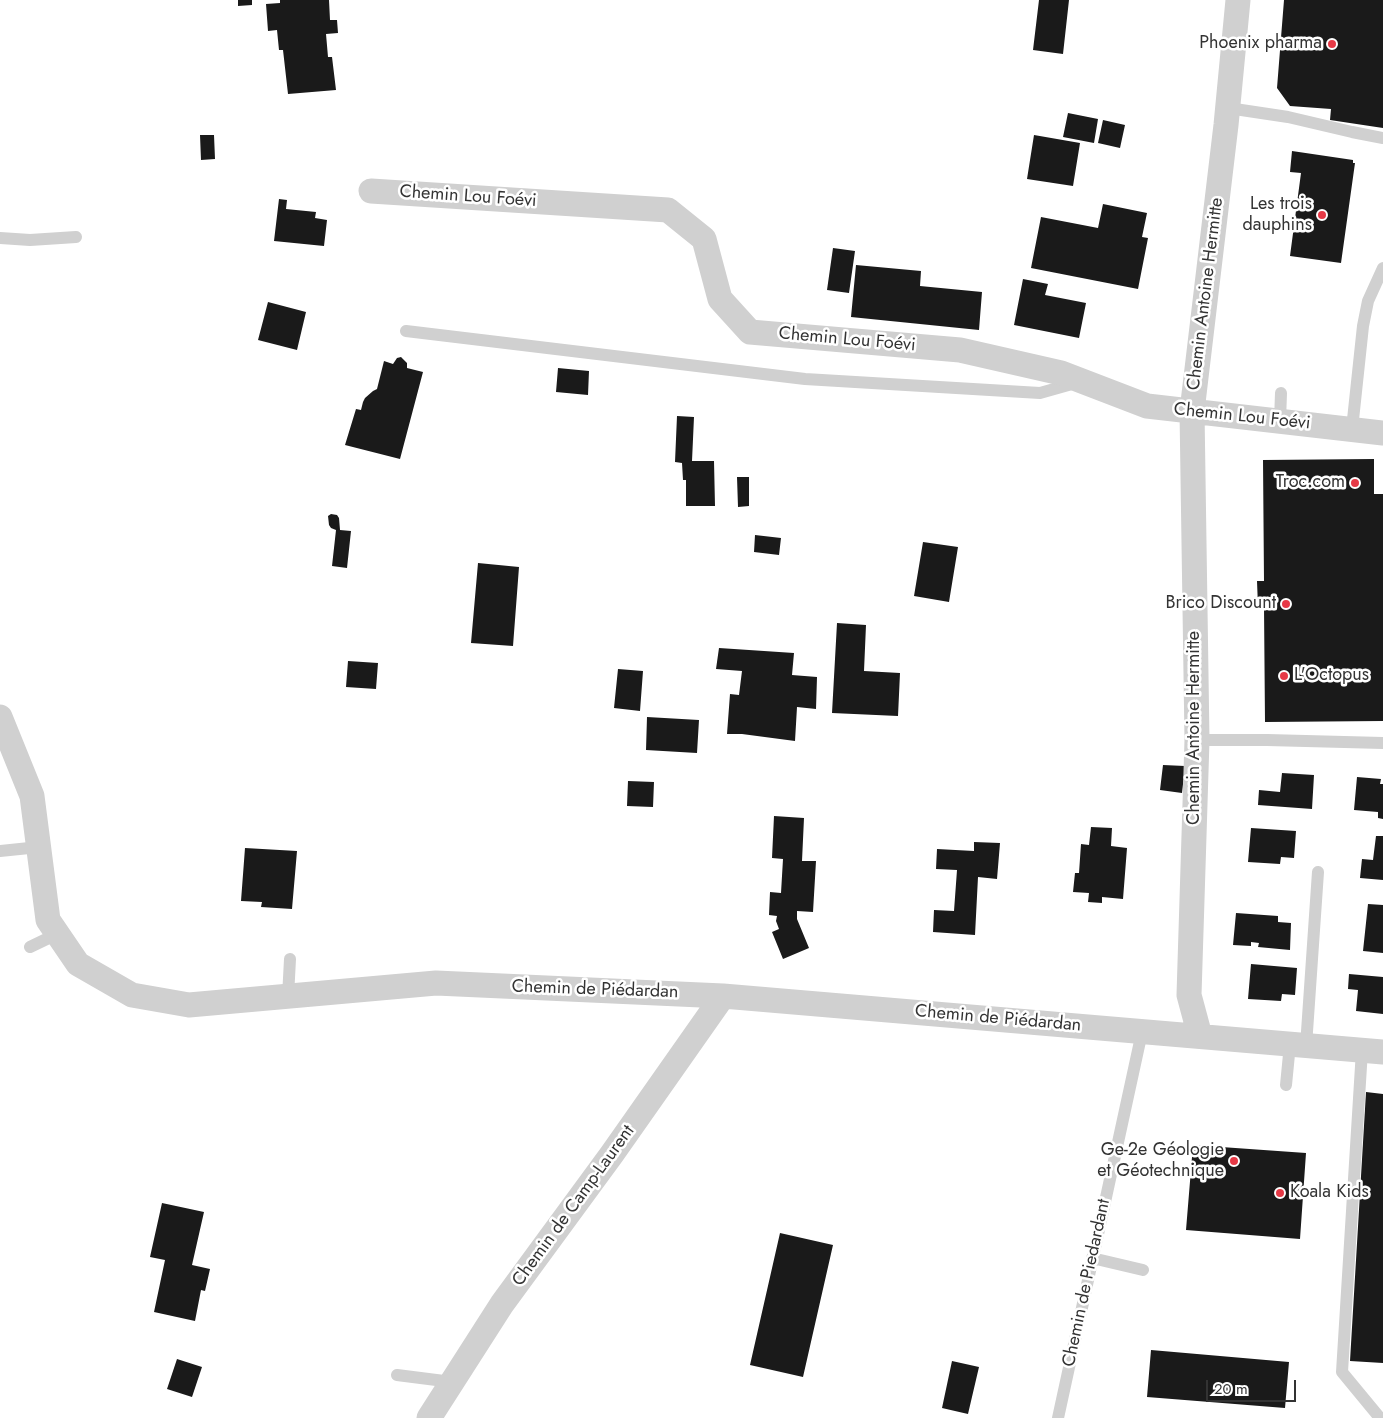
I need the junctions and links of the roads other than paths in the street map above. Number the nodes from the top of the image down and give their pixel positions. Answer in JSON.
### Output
{"nodes":[{"id":1,"x":1238,"y":0,"type":"edge"},
{"id":2,"x":1228,"y":108,"type":"junction"},
{"id":3,"x":1383,"y":138,"type":"edge"},
{"id":4,"x":371,"y":191,"type":"dead end"},
{"id":5,"x":76,"y":237,"type":"dead end"},
{"id":6,"x":0,"y":238,"type":"edge"},
{"id":7,"x":1383,"y":268,"type":"edge"},
{"id":8,"x":406,"y":332,"type":"dead end"},
{"id":9,"x":1083,"y":381,"type":"junction"},
{"id":10,"x":1281,"y":393,"type":"dead end"},
{"id":11,"x":1192,"y":411,"type":"junction"},
{"id":12,"x":1280,"y":421,"type":"junction"},
{"id":13,"x":1352,"y":429,"type":"junction"},
{"id":14,"x":1383,"y":432,"type":"edge"},
{"id":15,"x":0,"y":717,"type":"edge"},
{"id":16,"x":1197,"y":740,"type":"junction"},
{"id":17,"x":1383,"y":743,"type":"edge"},
{"id":18,"x":39,"y":847,"type":"junction"},
{"id":19,"x":0,"y":851,"type":"edge"},
{"id":20,"x":1318,"y":872,"type":"dead end"},
{"id":21,"x":57,"y":934,"type":"junction"},
{"id":22,"x":30,"y":947,"type":"dead end"},
{"id":23,"x":290,"y":958,"type":"dead end"},
{"id":24,"x":723,"y":996,"type":"junction"},
{"id":25,"x":288,"y":997,"type":"junction"},
{"id":26,"x":1142,"y":1032,"type":"junction"},
{"id":27,"x":1200,"y":1036,"type":"junction"},
{"id":28,"x":1298,"y":1045,"type":"junction"},
{"id":29,"x":1372,"y":1051,"type":"edge"},
{"id":30,"x":1286,"y":1085,"type":"dead end"},
{"id":31,"x":1092,"y":1258,"type":"junction"},
{"id":32,"x":1143,"y":1270,"type":"dead end"},
{"id":33,"x":397,"y":1375,"type":"dead end"},
{"id":34,"x":452,"y":1382,"type":"junction"},
{"id":35,"x":428,"y":1418,"type":"edge"},
{"id":36,"x":1058,"y":1418,"type":"edge"},
{"id":37,"x":1380,"y":1418,"type":"edge"}],
"edges":[{"from":1,"to":2,"type":"street","name":"Chemin Antoine Hermitte"},
{"from":2,"to":3,"type":"lane"},
{"from":2,"to":11,"type":"street","name":"Chemin Antoine Hermitte"},
{"from":4,"to":9,"type":"street","name":"Chemin Lou Foévi"},
{"from":5,"to":6,"type":"lane"},
{"from":7,"to":13,"type":"lane"},
{"from":8,"to":9,"type":"lane"},
{"from":9,"to":11,"type":"street","name":"Chemin Lou Foévi"},
{"from":10,"to":12,"type":"lane"},
{"from":11,"to":12,"type":"street","name":"Chemin Lou Foévi"},
{"from":11,"to":16,"type":"street","name":"Chemin Antoine Hermitte"},
{"from":12,"to":13,"type":"street","name":"Chemin Lou Foévi"},
{"from":13,"to":14,"type":"street","name":"Chemin Lou Foévi"},
{"from":15,"to":18,"type":"street","name":"Chemin de Piédardan"},
{"from":16,"to":17,"type":"lane"},
{"from":16,"to":27,"type":"street","name":"Chemin Antoine Hermitte"},
{"from":18,"to":19,"type":"lane"},
{"from":18,"to":21,"type":"street","name":"Chemin de Piédardan"},
{"from":20,"to":28,"type":"lane"},
{"from":21,"to":22,"type":"lane"},
{"from":21,"to":25,"type":"street","name":"Chemin de Piédardan"},
{"from":23,"to":25,"type":"lane"},
{"from":24,"to":25,"type":"street","name":"Chemin de Piédardan"},
{"from":24,"to":26,"type":"street","name":"Chemin de Piédardan"},
{"from":24,"to":34,"type":"street","name":"Chemin de Camp-Laurent"},
{"from":26,"to":27,"type":"street","name":"Chemin de Piédardan"},
{"from":26,"to":31,"type":"lane","name":"Chemin de Piedardant"},
{"from":27,"to":28,"type":"street","name":"Chemin de Piédardan"},
{"from":28,"to":29,"type":"street","name":"Chemin de Piédardan"},
{"from":28,"to":30,"type":"lane"},
{"from":29,"to":37,"type":"lane"},
{"from":31,"to":32,"type":"lane"},
{"from":31,"to":36,"type":"lane","name":"Chemin de Piedardant"},
{"from":33,"to":34,"type":"lane"},
{"from":34,"to":35,"type":"street","name":"Chemin de Camp-Laurent"}]}
